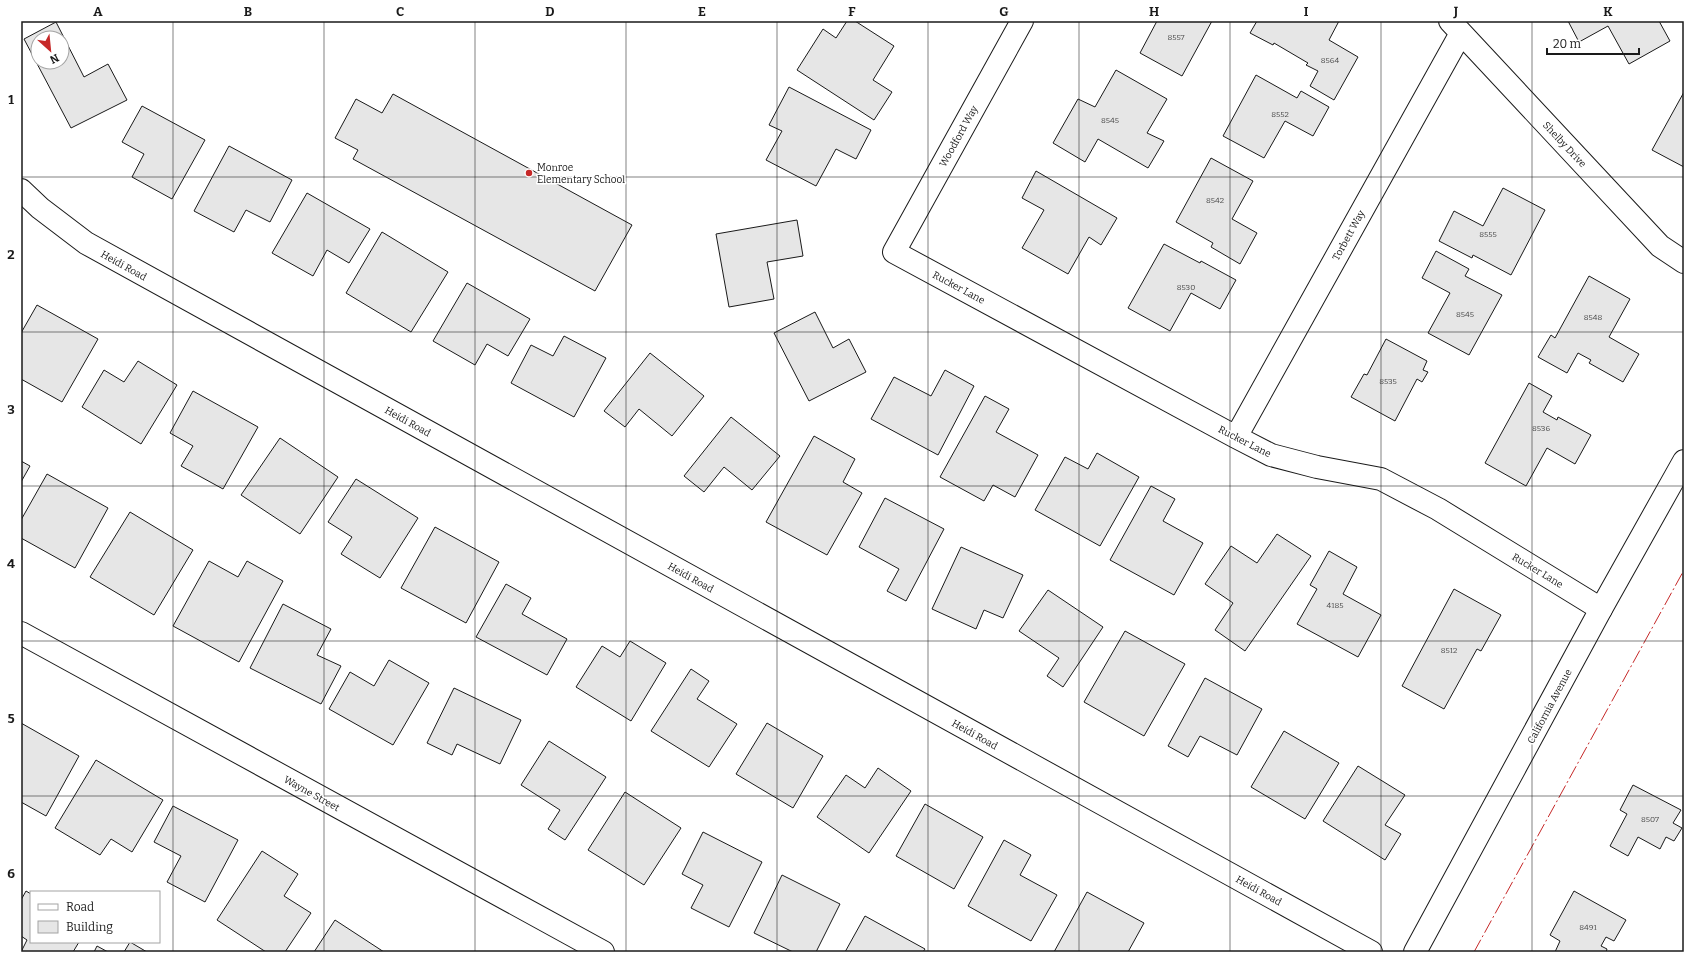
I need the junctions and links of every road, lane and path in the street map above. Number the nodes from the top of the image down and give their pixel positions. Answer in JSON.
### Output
{"nodes":[{"id":1,"x":1022,"y":21,"type":"edge"},
{"id":2,"x":1455,"y":27,"type":"edge"},
{"id":3,"x":21,"y":190,"type":"edge"},
{"id":4,"x":894,"y":252,"type":"joint"},
{"id":5,"x":1684,"y":262,"type":"edge"},
{"id":6,"x":1236,"y":437,"type":"junction"},
{"id":7,"x":1684,"y":461,"type":"edge"},
{"id":8,"x":1602,"y":609,"type":"junction"},
{"id":9,"x":21,"y":633,"type":"edge"},
{"id":10,"x":603,"y":952,"type":"edge"},
{"id":11,"x":1371,"y":952,"type":"edge"},
{"id":12,"x":1415,"y":952,"type":"edge"}],
"edges":[{"from":1,"to":4,"type":"street","name":"Woodford Way"},
{"from":2,"to":5,"type":"street","name":"Shelby Drive"},
{"from":2,"to":6,"type":"street","name":"Torbett Way"},
{"from":3,"to":11,"type":"street","name":"Heidi Road"},
{"from":4,"to":6,"type":"street","name":"Rucker Lane"},
{"from":6,"to":8,"type":"street","name":"Rucker Lane"},
{"from":7,"to":8,"type":"street","name":"California Avenue"},
{"from":8,"to":12,"type":"street","name":"California Avenue"},
{"from":9,"to":10,"type":"street","name":"Wayne Street"}]}
